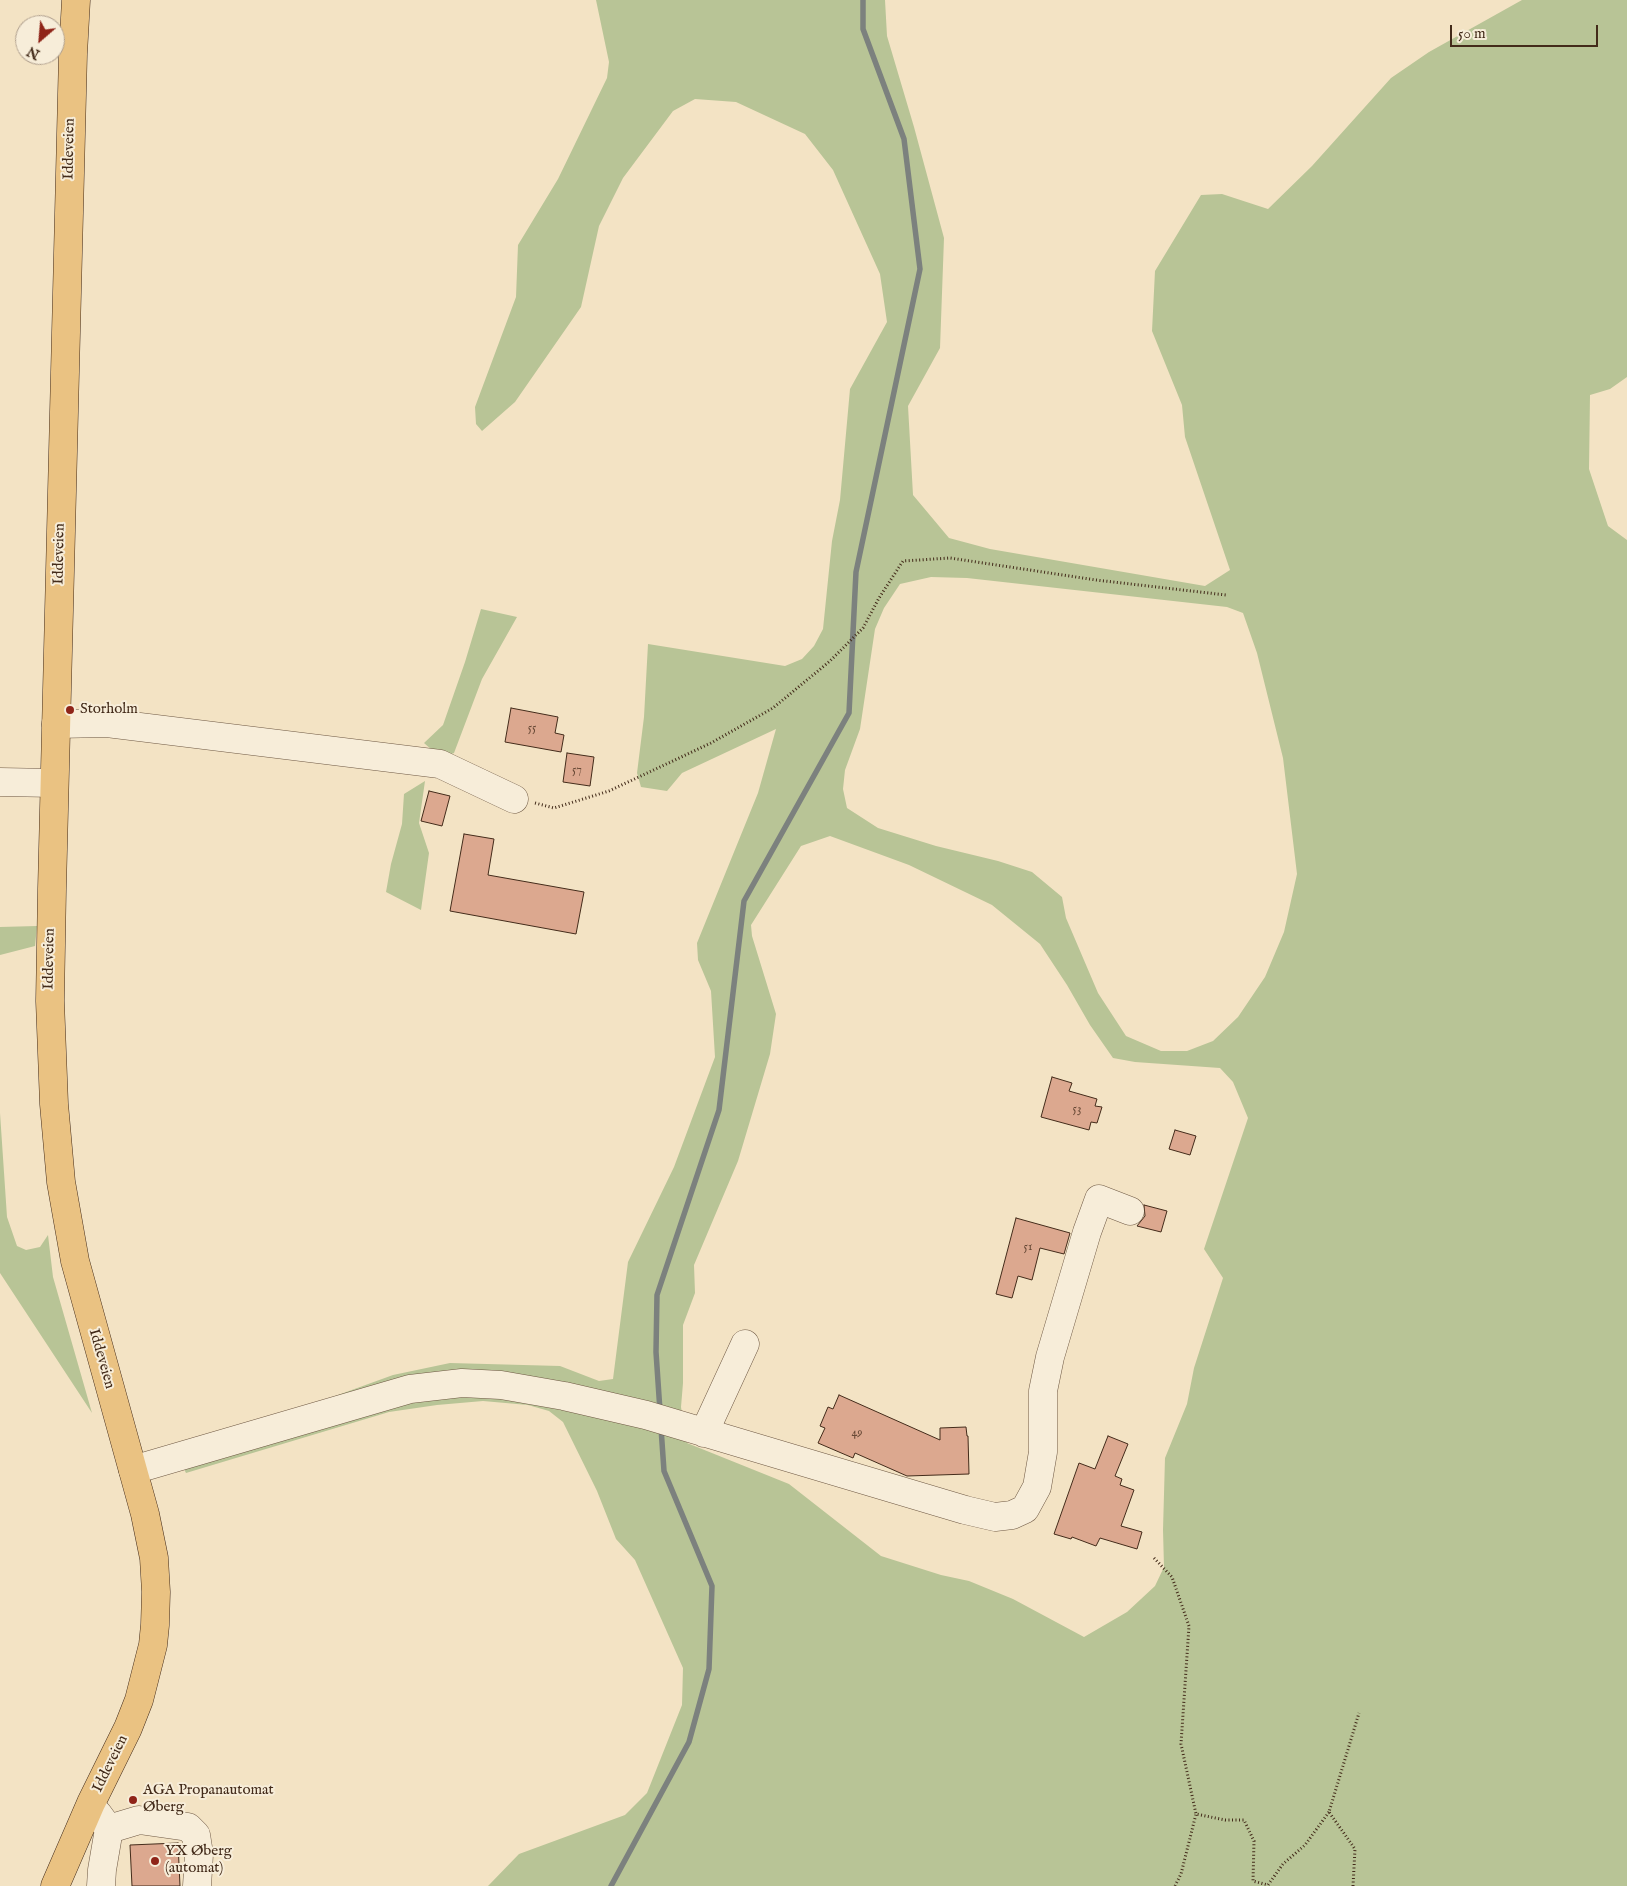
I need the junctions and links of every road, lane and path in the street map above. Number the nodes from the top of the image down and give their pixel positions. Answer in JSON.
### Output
{"nodes":[{"id":1,"x":76,"y":0,"type":"edge"},
{"id":2,"x":1226,"y":595,"type":"dead end"},
{"id":3,"x":56,"y":724,"type":"junction"},
{"id":4,"x":0,"y":782,"type":"edge"},
{"id":5,"x":54,"y":783,"type":"junction"},
{"id":6,"x":514,"y":799,"type":"joint"},
{"id":7,"x":1130,"y":1211,"type":"dead end"},
{"id":8,"x":745,"y":1344,"type":"dead end"},
{"id":9,"x":704,"y":1433,"type":"junction"},
{"id":10,"x":133,"y":1470,"type":"junction"},
{"id":11,"x":1154,"y":1558,"type":"dead end"},
{"id":12,"x":1359,"y":1714,"type":"dead end"},
{"id":13,"x":92,"y":1803,"type":"junction"},
{"id":14,"x":1329,"y":1812,"type":"junction"},
{"id":15,"x":1196,"y":1814,"type":"junction"},
{"id":16,"x":109,"y":1829,"type":"junction"},
{"id":17,"x":55,"y":1886,"type":"edge"},
{"id":18,"x":101,"y":1886,"type":"edge"},
{"id":19,"x":197,"y":1886,"type":"edge"},
{"id":20,"x":1175,"y":1886,"type":"edge"},
{"id":21,"x":1353,"y":1886,"type":"edge"}],
"edges":[{"from":1,"to":3,"type":"main road","name":"Iddeveien"},
{"from":2,"to":6,"type":"path"},
{"from":3,"to":5,"type":"main road","name":"Iddeveien"},
{"from":3,"to":6,"type":"street"},
{"from":4,"to":5,"type":"street"},
{"from":5,"to":10,"type":"main road","name":"Iddeveien"},
{"from":7,"to":9,"type":"street"},
{"from":8,"to":9,"type":"street"},
{"from":9,"to":10,"type":"street"},
{"from":10,"to":13,"type":"main road","name":"Iddeveien"},
{"from":11,"to":15,"type":"path"},
{"from":12,"to":14,"type":"path"},
{"from":13,"to":16,"type":"street"},
{"from":13,"to":17,"type":"main road","name":"Iddeveien"},
{"from":14,"to":15,"type":"path"},
{"from":14,"to":21,"type":"path"},
{"from":15,"to":20,"type":"path"},
{"from":16,"to":18,"type":"street"},
{"from":16,"to":19,"type":"street"}]}
